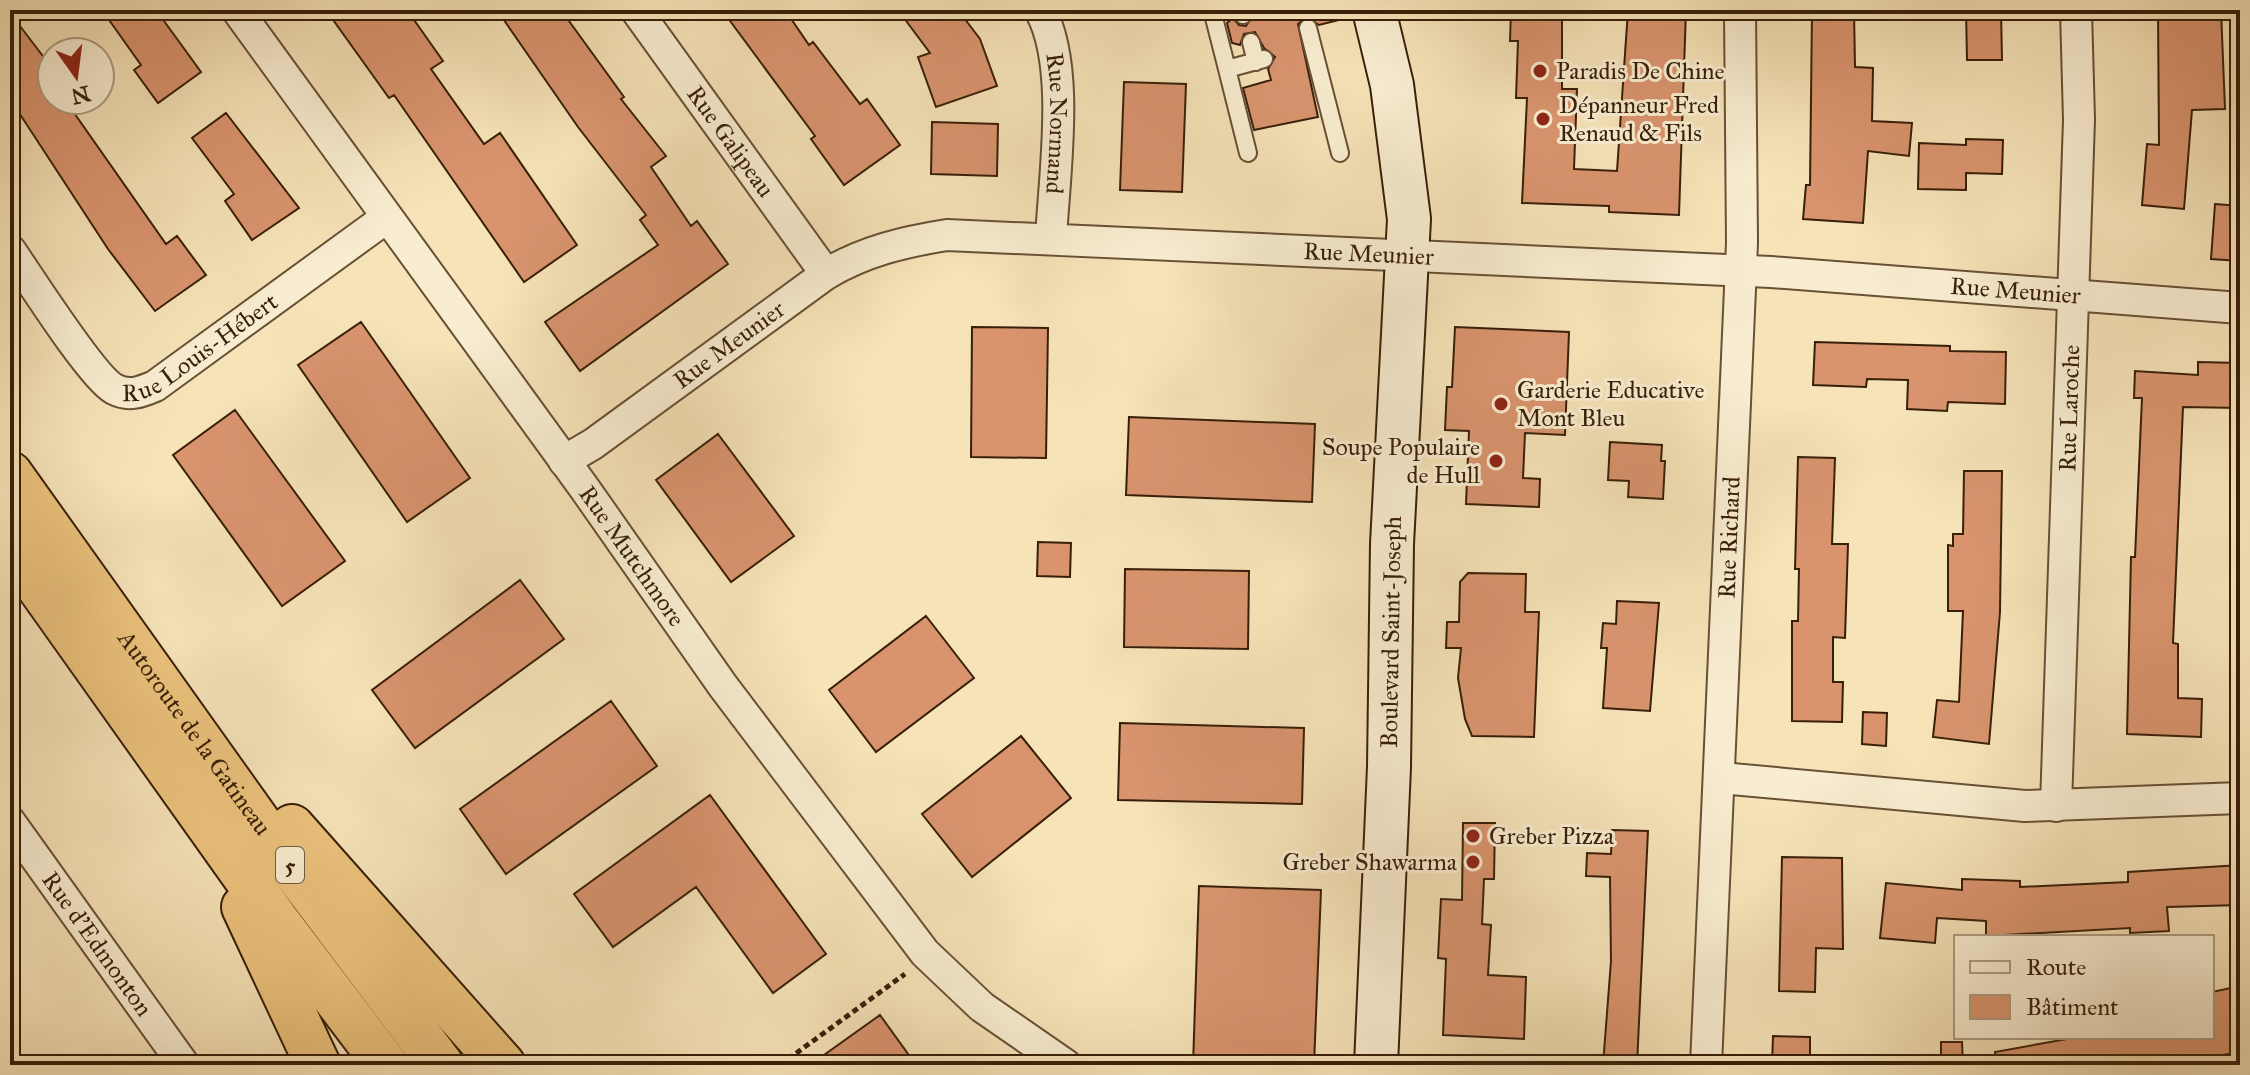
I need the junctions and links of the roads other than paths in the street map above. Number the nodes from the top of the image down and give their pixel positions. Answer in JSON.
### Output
{"nodes":[{"id":1,"x":237,"y":10,"type":"edge"},
{"id":2,"x":636,"y":10,"type":"edge"},
{"id":3,"x":1040,"y":10,"type":"edge"},
{"id":4,"x":1212,"y":10,"type":"edge"},
{"id":5,"x":1374,"y":10,"type":"edge"},
{"id":6,"x":1740,"y":10,"type":"edge"},
{"id":7,"x":2076,"y":10,"type":"edge"},
{"id":8,"x":1308,"y":28,"type":"dead end"},
{"id":9,"x":1251,"y":42,"type":"dead end"},
{"id":10,"x":1227,"y":69,"type":"junction"},
{"id":11,"x":1248,"y":153,"type":"dead end"},
{"id":12,"x":1340,"y":153,"type":"dead end"},
{"id":13,"x":386,"y":218,"type":"junction"},
{"id":14,"x":1051,"y":239,"type":"junction"},
{"id":15,"x":10,"y":250,"type":"edge"},
{"id":16,"x":1406,"y":256,"type":"junction"},
{"id":17,"x":1740,"y":271,"type":"junction"},
{"id":18,"x":826,"y":274,"type":"junction"},
{"id":19,"x":2075,"y":293,"type":"junction"},
{"id":20,"x":2240,"y":308,"type":"edge"},
{"id":21,"x":564,"y":461,"type":"junction"},
{"id":22,"x":10,"y":474,"type":"edge"},
{"id":23,"x":10,"y":546,"type":"edge"},
{"id":24,"x":144,"y":661,"type":"junction"},
{"id":25,"x":1721,"y":778,"type":"junction"},
{"id":26,"x":2240,"y":798,"type":"edge"},
{"id":27,"x":2056,"y":806,"type":"junction"},
{"id":28,"x":206,"y":821,"type":"junction"},
{"id":29,"x":10,"y":822,"type":"edge"},
{"id":30,"x":184,"y":1065,"type":"edge"},
{"id":31,"x":318,"y":1065,"type":"edge"},
{"id":32,"x":386,"y":1065,"type":"edge"},
{"id":33,"x":441,"y":1065,"type":"edge"},
{"id":34,"x":503,"y":1065,"type":"edge"},
{"id":35,"x":1066,"y":1065,"type":"edge"},
{"id":36,"x":1376,"y":1065,"type":"edge"},
{"id":37,"x":1706,"y":1065,"type":"edge"}],
"edges":[{"from":1,"to":13,"type":"street","name":"Rue Mutchmore"},
{"from":2,"to":18,"type":"street","name":"Rue Galipeau"},
{"from":3,"to":14,"type":"street","name":"Rue Normand"},
{"from":4,"to":10,"type":"lane"},
{"from":5,"to":16,"type":"main road","name":"Boulevard Saint-Joseph"},
{"from":6,"to":17,"type":"street","name":"Rue Richard"},
{"from":7,"to":19,"type":"street","name":"Rue Laroche"},
{"from":8,"to":12,"type":"lane"},
{"from":9,"to":10,"type":"lane"},
{"from":10,"to":11,"type":"lane"},
{"from":13,"to":15,"type":"street","name":"Rue Louis-Hébert"},
{"from":13,"to":21,"type":"street","name":"Rue Mutchmore"},
{"from":14,"to":16,"type":"street","name":"Rue Meunier"},
{"from":14,"to":18,"type":"street","name":"Rue Meunier"},
{"from":16,"to":17,"type":"street","name":"Rue Meunier"},
{"from":16,"to":36,"type":"main road","name":"Boulevard Saint-Joseph"},
{"from":17,"to":19,"type":"street","name":"Rue Meunier"},
{"from":17,"to":25,"type":"street","name":"Rue Richard"},
{"from":18,"to":21,"type":"street","name":"Rue Meunier"},
{"from":19,"to":20,"type":"street","name":"Rue Meunier"},
{"from":19,"to":27,"type":"street","name":"Rue Laroche"},
{"from":21,"to":35,"type":"street","name":"Rue Mutchmore"},
{"from":22,"to":24,"type":"highway","name":"Autoroute de la Gatineau","number":"5"},
{"from":23,"to":28,"type":"highway","name":"Autoroute de la Gatineau","number":"5"},
{"from":24,"to":33,"type":"highway","name":"Autoroute de la Gatineau","number":"5"},
{"from":24,"to":34,"type":"highway"},
{"from":25,"to":27,"type":"street"},
{"from":25,"to":37,"type":"street","name":"Rue Richard"},
{"from":26,"to":27,"type":"street"},
{"from":28,"to":31,"type":"highway"},
{"from":28,"to":32,"type":"highway","name":"Autoroute de la Gatineau","number":"5"},
{"from":29,"to":30,"type":"street","name":"Rue d'Edmonton"}]}
